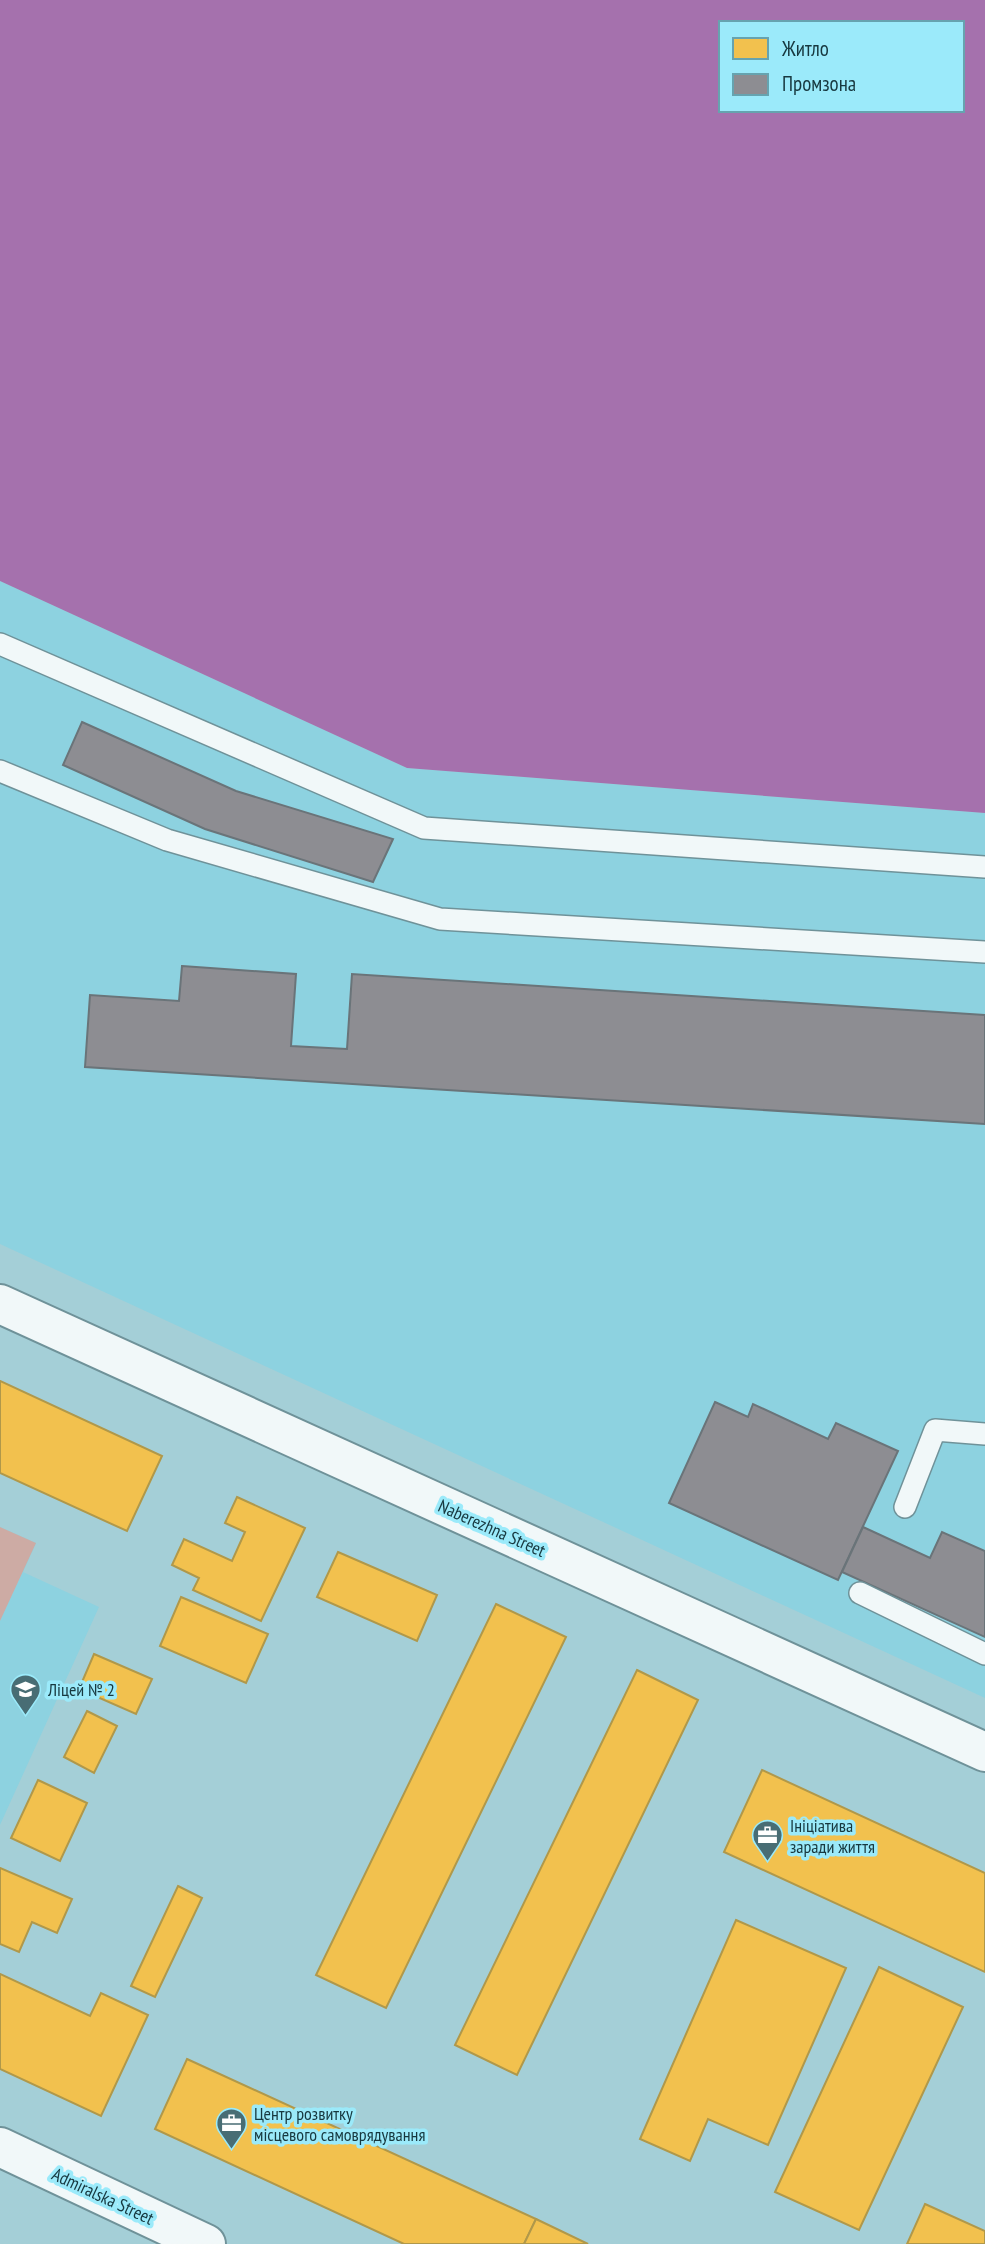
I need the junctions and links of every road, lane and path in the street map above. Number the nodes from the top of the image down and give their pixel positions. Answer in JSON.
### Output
{"nodes":[{"id":1,"x":0,"y":644,"type":"edge"},
{"id":2,"x":0,"y":771,"type":"edge"},
{"id":3,"x":985,"y":867,"type":"edge"},
{"id":4,"x":985,"y":952,"type":"edge"},
{"id":5,"x":0,"y":1304,"type":"edge"},
{"id":6,"x":985,"y":1434,"type":"edge"},
{"id":7,"x":905,"y":1507,"type":"dead end"},
{"id":8,"x":860,"y":1594,"type":"dead end"},
{"id":9,"x":985,"y":1654,"type":"edge"},
{"id":10,"x":985,"y":1752,"type":"edge"},
{"id":11,"x":0,"y":2147,"type":"edge"},
{"id":12,"x":206,"y":2244,"type":"edge"}],
"edges":[{"from":1,"to":3,"type":"lane"},
{"from":2,"to":4,"type":"lane"},
{"from":5,"to":10,"type":"street","name":"Naberezhna Street"},
{"from":6,"to":7,"type":"lane"},
{"from":8,"to":9,"type":"lane"},
{"from":11,"to":12,"type":"street","name":"Admiralska Street"}]}
